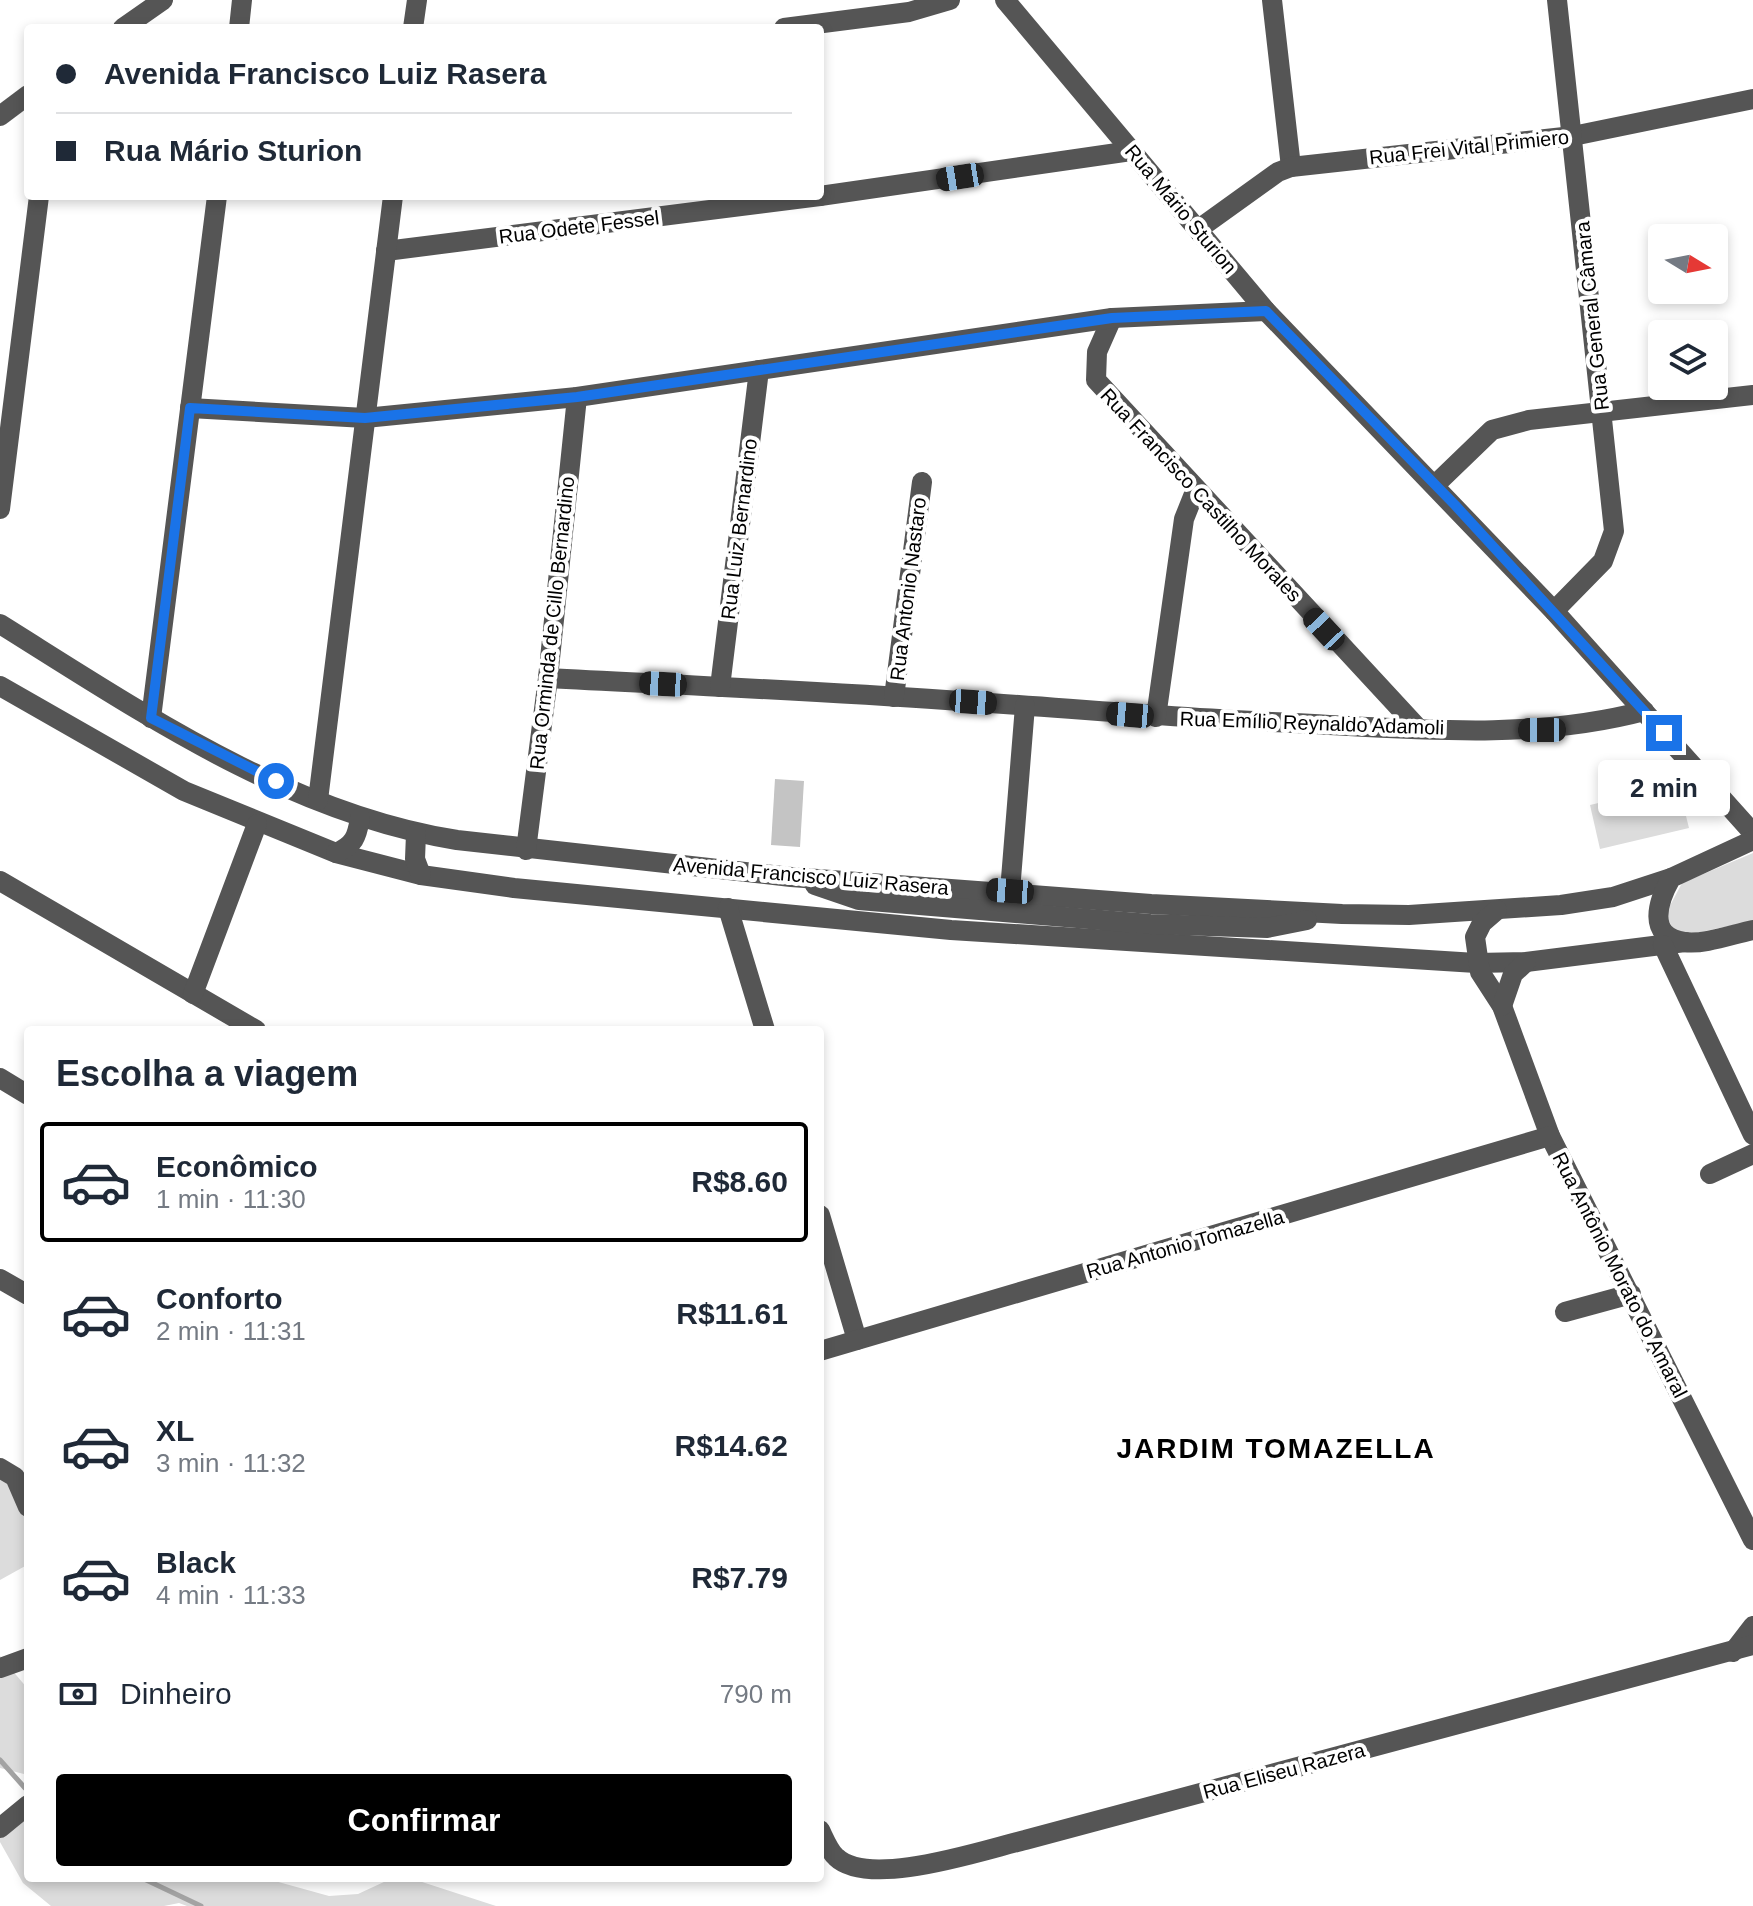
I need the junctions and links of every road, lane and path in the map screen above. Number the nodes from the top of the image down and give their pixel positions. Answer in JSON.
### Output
{"nodes":[{"id":1,"x":163,"y":0,"type":"edge"},
{"id":2,"x":242,"y":0,"type":"edge"},
{"id":3,"x":417,"y":0,"type":"edge"},
{"id":4,"x":950,"y":0,"type":"edge"},
{"id":5,"x":1005,"y":0,"type":"edge"},
{"id":6,"x":1272,"y":0,"type":"edge"},
{"id":7,"x":1557,"y":0,"type":"edge"},
{"id":8,"x":129,"y":24,"type":"edge"},
{"id":9,"x":239,"y":24,"type":"edge"},
{"id":10,"x":414,"y":24,"type":"edge"},
{"id":11,"x":815,"y":24,"type":"edge"},
{"id":12,"x":24,"y":98,"type":"edge"},
{"id":13,"x":1753,"y":99,"type":"edge"},
{"id":14,"x":0,"y":116,"type":"edge"},
{"id":15,"x":1573,"y":136,"type":"junction"},
{"id":16,"x":1131,"y":151,"type":"junction"},
{"id":17,"x":1291,"y":167,"type":"junction"},
{"id":18,"x":824,"y":195,"type":"edge"},
{"id":19,"x":39,"y":200,"type":"edge"},
{"id":20,"x":216,"y":200,"type":"edge"},
{"id":21,"x":392,"y":200,"type":"edge"},
{"id":22,"x":788,"y":200,"type":"edge"},
{"id":23,"x":1200,"y":228,"type":"junction"},
{"id":24,"x":386,"y":251,"type":"junction"},
{"id":25,"x":1266,"y":311,"type":"junction"},
{"id":26,"x":1112,"y":318,"type":"junction"},
{"id":27,"x":759,"y":370,"type":"junction"},
{"id":28,"x":1753,"y":395,"type":"edge"},
{"id":29,"x":577,"y":397,"type":"junction"},
{"id":30,"x":190,"y":408,"type":"junction"},
{"id":31,"x":1601,"y":412,"type":"junction"},
{"id":32,"x":365,"y":418,"type":"junction"},
{"id":33,"x":922,"y":482,"type":"dead end"},
{"id":34,"x":1436,"y":484,"type":"junction"},
{"id":35,"x":1196,"y":489,"type":"junction"},
{"id":36,"x":0,"y":509,"type":"edge"},
{"id":37,"x":1554,"y":611,"type":"junction"},
{"id":38,"x":0,"y":624,"type":"edge"},
{"id":39,"x":548,"y":678,"type":"junction"},
{"id":40,"x":0,"y":686,"type":"edge"},
{"id":41,"x":720,"y":687,"type":"junction"},
{"id":42,"x":894,"y":697,"type":"junction"},
{"id":43,"x":1025,"y":706,"type":"junction"},
{"id":44,"x":1644,"y":711,"type":"junction"},
{"id":45,"x":1156,"y":717,"type":"junction"},
{"id":46,"x":151,"y":718,"type":"junction"},
{"id":47,"x":1418,"y":728,"type":"junction"},
{"id":48,"x":1723,"y":799,"type":"junction"},
{"id":49,"x":318,"y":800,"type":"junction"},
{"id":50,"x":360,"y":818,"type":"junction"},
{"id":51,"x":257,"y":824,"type":"junction"},
{"id":52,"x":1753,"y":833,"type":"edge"},
{"id":53,"x":416,"y":834,"type":"junction"},
{"id":54,"x":1753,"y":840,"type":"edge"},
{"id":55,"x":1732,"y":848,"type":"junction"},
{"id":56,"x":526,"y":850,"type":"junction"},
{"id":57,"x":336,"y":853,"type":"junction"},
{"id":58,"x":421,"y":875,"type":"junction"},
{"id":59,"x":791,"y":877,"type":"junction"},
{"id":60,"x":1671,"y":878,"type":"junction"},
{"id":61,"x":0,"y":881,"type":"edge"},
{"id":62,"x":1010,"y":891,"type":"junction"},
{"id":63,"x":728,"y":908,"type":"junction"},
{"id":64,"x":1497,"y":910,"type":"junction"},
{"id":65,"x":1342,"y":914,"type":"junction"},
{"id":66,"x":1753,"y":930,"type":"edge"},
{"id":67,"x":1685,"y":942,"type":"junction"},
{"id":68,"x":1663,"y":945,"type":"junction"},
{"id":69,"x":1526,"y":962,"type":"junction"},
{"id":70,"x":1476,"y":963,"type":"junction"},
{"id":71,"x":193,"y":994,"type":"junction"},
{"id":72,"x":1502,"y":1006,"type":"junction"},
{"id":73,"x":249,"y":1026,"type":"edge"},
{"id":74,"x":764,"y":1026,"type":"edge"},
{"id":75,"x":0,"y":1078,"type":"edge"},
{"id":76,"x":24,"y":1093,"type":"edge"},
{"id":77,"x":1753,"y":1135,"type":"edge"},
{"id":78,"x":1550,"y":1136,"type":"junction"},
{"id":79,"x":1753,"y":1154,"type":"edge"},
{"id":80,"x":1710,"y":1174,"type":"dead end"},
{"id":81,"x":824,"y":1229,"type":"edge"},
{"id":82,"x":0,"y":1279,"type":"edge"},
{"id":83,"x":24,"y":1293,"type":"edge"},
{"id":84,"x":1631,"y":1294,"type":"junction"},
{"id":85,"x":1565,"y":1312,"type":"dead end"},
{"id":86,"x":857,"y":1340,"type":"junction"},
{"id":87,"x":824,"y":1350,"type":"edge"},
{"id":88,"x":14,"y":1472,"type":"edge"},
{"id":89,"x":24,"y":1497,"type":"edge"},
{"id":90,"x":1753,"y":1539,"type":"edge"},
{"id":91,"x":1753,"y":1626,"type":"edge"},
{"id":92,"x":1753,"y":1645,"type":"edge"},
{"id":93,"x":1733,"y":1652,"type":"junction"},
{"id":94,"x":24,"y":1808,"type":"edge"},
{"id":95,"x":0,"y":1828,"type":"edge"},
{"id":96,"x":824,"y":1837,"type":"edge"}],
"edges":[{"from":1,"to":8,"type":"street"},
{"from":2,"to":9,"type":"street"},
{"from":3,"to":10,"type":"street"},
{"from":4,"to":11,"type":"street"},
{"from":5,"to":16,"type":"street","name":"Rua Mário Sturion"},
{"from":6,"to":17,"type":"street"},
{"from":7,"to":15,"type":"street","name":"Rua General Câmara"},
{"from":12,"to":14,"type":"street"},
{"from":13,"to":15,"type":"street","name":"Rua Frei Vital Primiero"},
{"from":15,"to":17,"type":"street","name":"Rua Frei Vital Primiero"},
{"from":15,"to":31,"type":"street","name":"Rua General Câmara"},
{"from":16,"to":18,"type":"street","name":"Rua Odete Fessel"},
{"from":16,"to":23,"type":"street","name":"Rua Mário Sturion"},
{"from":17,"to":23,"type":"street","name":"Rua Frei Vital Primiero"},
{"from":19,"to":36,"type":"street"},
{"from":20,"to":30,"type":"street"},
{"from":21,"to":24,"type":"street"},
{"from":22,"to":24,"type":"street","name":"Rua Odete Fessel"},
{"from":23,"to":25,"type":"street","name":"Rua Mário Sturion"},
{"from":24,"to":32,"type":"street"},
{"from":25,"to":26,"type":"street"},
{"from":25,"to":34,"type":"street","name":"Rua Mário Sturion"},
{"from":26,"to":27,"type":"street"},
{"from":26,"to":35,"type":"street","name":"Rua Francisco Castilho Morales"},
{"from":27,"to":29,"type":"street"},
{"from":27,"to":41,"type":"street","name":"Rua Luiz Bernardino"},
{"from":28,"to":31,"type":"street"},
{"from":29,"to":32,"type":"street"},
{"from":29,"to":39,"type":"street","name":"Rua Orminda de Cillo Bernardino"},
{"from":30,"to":32,"type":"street"},
{"from":30,"to":46,"type":"street"},
{"from":31,"to":34,"type":"street"},
{"from":31,"to":37,"type":"street","name":"Rua General Câmara"},
{"from":32,"to":49,"type":"street"},
{"from":33,"to":42,"type":"street","name":"Rua Antonio Nastaro"},
{"from":34,"to":37,"type":"street","name":"Rua Mário Sturion"},
{"from":35,"to":45,"type":"street"},
{"from":35,"to":47,"type":"street","name":"Rua Francisco Castilho Morales"},
{"from":37,"to":44,"type":"street","name":"Rua Mário Sturion"},
{"from":38,"to":46,"type":"street","name":"Avenida Francisco Luiz Rasera"},
{"from":39,"to":41,"type":"street","name":"Rua Emílio Reynaldo Adamoli"},
{"from":39,"to":56,"type":"street","name":"Rua Orminda de Cillo Bernardino"},
{"from":40,"to":51,"type":"street","name":"Avenida Francisco Luiz Rasera"},
{"from":41,"to":42,"type":"street","name":"Rua Emílio Reynaldo Adamoli"},
{"from":42,"to":43,"type":"street","name":"Rua Emílio Reynaldo Adamoli"},
{"from":43,"to":45,"type":"street","name":"Rua Emílio Reynaldo Adamoli"},
{"from":43,"to":62,"type":"street"},
{"from":44,"to":47,"type":"street","name":"Rua Emílio Reynaldo Adamoli"},
{"from":44,"to":48,"type":"street","name":"Rua Mário Sturion"},
{"from":45,"to":47,"type":"street","name":"Rua Emílio Reynaldo Adamoli"},
{"from":46,"to":49,"type":"street","name":"Avenida Francisco Luiz Rasera"},
{"from":48,"to":52,"type":"street","name":"Rua Mário Sturion"},
{"from":48,"to":55,"type":"street","name":"Rua Mário Sturion"},
{"from":49,"to":50,"type":"street","name":"Avenida Francisco Luiz Rasera"},
{"from":50,"to":53,"type":"street","name":"Avenida Francisco Luiz Rasera"},
{"from":50,"to":57,"type":"street"},
{"from":51,"to":57,"type":"street","name":"Avenida Francisco Luiz Rasera"},
{"from":51,"to":71,"type":"street"},
{"from":53,"to":56,"type":"street","name":"Avenida Francisco Luiz Rasera"},
{"from":53,"to":58,"type":"street"},
{"from":54,"to":55,"type":"street","name":"Avenida Francisco Luiz Rasera"},
{"from":55,"to":60,"type":"street","name":"Avenida Francisco Luiz Rasera"},
{"from":56,"to":59,"type":"street","name":"Avenida Francisco Luiz Rasera"},
{"from":57,"to":58,"type":"street","name":"Avenida Francisco Luiz Rasera"},
{"from":58,"to":63,"type":"street","name":"Avenida Francisco Luiz Rasera"},
{"from":59,"to":62,"type":"street","name":"Avenida Francisco Luiz Rasera"},
{"from":59,"to":65,"type":"street"},
{"from":60,"to":64,"type":"street","name":"Avenida Francisco Luiz Rasera"},
{"from":60,"to":67,"type":"street"},
{"from":61,"to":71,"type":"street"},
{"from":62,"to":65,"type":"street","name":"Avenida Francisco Luiz Rasera"},
{"from":63,"to":70,"type":"street","name":"Avenida Francisco Luiz Rasera"},
{"from":63,"to":74,"type":"street"},
{"from":64,"to":65,"type":"street","name":"Avenida Francisco Luiz Rasera"},
{"from":64,"to":70,"type":"street"},
{"from":66,"to":67,"type":"street","name":"Avenida Francisco Luiz Rasera"},
{"from":67,"to":68,"type":"street","name":"Avenida Francisco Luiz Rasera"},
{"from":68,"to":69,"type":"street","name":"Avenida Francisco Luiz Rasera"},
{"from":68,"to":77,"type":"street"},
{"from":69,"to":70,"type":"street","name":"Avenida Francisco Luiz Rasera"},
{"from":69,"to":72,"type":"street"},
{"from":70,"to":72,"type":"street","name":"Rua Antônio Morato do Amaral"},
{"from":71,"to":73,"type":"street"},
{"from":72,"to":78,"type":"street","name":"Rua Antônio Morato do Amaral"},
{"from":75,"to":76,"type":"street"},
{"from":78,"to":84,"type":"street","name":"Rua Antônio Morato do Amaral"},
{"from":78,"to":86,"type":"street","name":"Rua Antonio Tomazella"},
{"from":79,"to":80,"type":"street"},
{"from":81,"to":86,"type":"street"},
{"from":82,"to":83,"type":"street"},
{"from":84,"to":85,"type":"street"},
{"from":84,"to":90,"type":"street","name":"Rua Antônio Morato do Amaral"},
{"from":86,"to":87,"type":"street","name":"Rua Antonio Tomazella"},
{"from":88,"to":89,"type":"street"},
{"from":91,"to":93,"type":"street"},
{"from":92,"to":93,"type":"street","name":"Rua Eliseu Razera"},
{"from":93,"to":96,"type":"street","name":"Rua Eliseu Razera"},
{"from":94,"to":95,"type":"street"}]}
